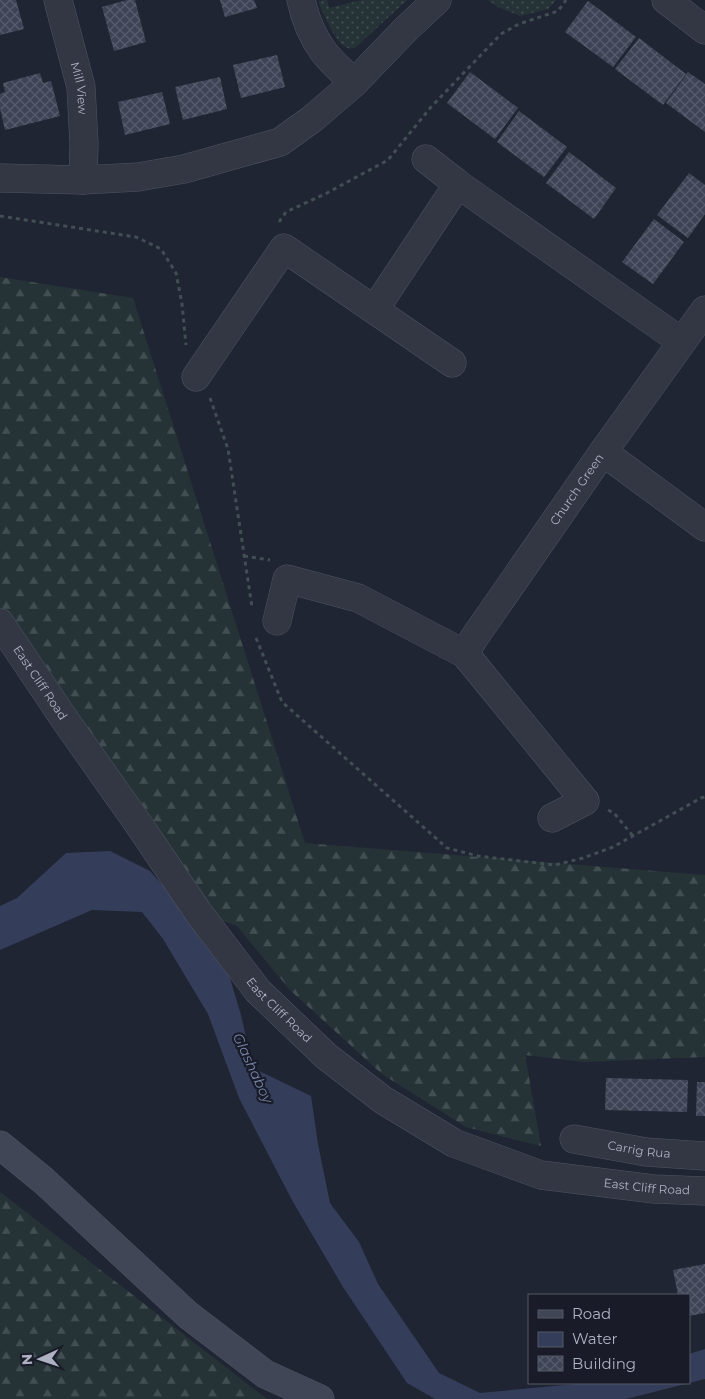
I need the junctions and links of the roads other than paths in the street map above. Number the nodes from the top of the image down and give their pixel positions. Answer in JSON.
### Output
{"nodes":[{"id":1,"x":58,"y":0,"type":"edge"},
{"id":2,"x":301,"y":0,"type":"edge"},
{"id":3,"x":438,"y":0,"type":"edge"},
{"id":4,"x":666,"y":0,"type":"edge"},
{"id":5,"x":705,"y":30,"type":"edge"},
{"id":6,"x":354,"y":83,"type":"junction"},
{"id":7,"x":426,"y":159,"type":"dead end"},
{"id":8,"x":0,"y":178,"type":"edge"},
{"id":9,"x":83,"y":180,"type":"junction"},
{"id":10,"x":458,"y":184,"type":"junction"},
{"id":11,"x":374,"y":310,"type":"junction"},
{"id":12,"x":705,"y":310,"type":"edge"},
{"id":13,"x":682,"y":342,"type":"junction"},
{"id":14,"x":452,"y":363,"type":"dead end"},
{"id":15,"x":196,"y":377,"type":"dead end"},
{"id":16,"x":603,"y":452,"type":"junction"},
{"id":17,"x":705,"y":527,"type":"edge"},
{"id":18,"x":277,"y":621,"type":"dead end"},
{"id":19,"x":0,"y":622,"type":"edge"},
{"id":20,"x":469,"y":646,"type":"junction"},
{"id":21,"x":552,"y":818,"type":"dead end"},
{"id":22,"x":574,"y":1138,"type":"dead end"},
{"id":23,"x":0,"y":1145,"type":"edge"},
{"id":24,"x":705,"y":1156,"type":"edge"},
{"id":25,"x":705,"y":1191,"type":"edge"},
{"id":26,"x":320,"y":1399,"type":"edge"}],
"edges":[{"from":1,"to":9,"type":"street","name":"Mill View"},
{"from":2,"to":6,"type":"street"},
{"from":3,"to":6,"type":"street"},
{"from":4,"to":5,"type":"street"},
{"from":6,"to":9,"type":"street"},
{"from":7,"to":10,"type":"street"},
{"from":8,"to":9,"type":"street"},
{"from":10,"to":11,"type":"street"},
{"from":10,"to":13,"type":"street"},
{"from":11,"to":14,"type":"street"},
{"from":11,"to":15,"type":"street"},
{"from":12,"to":13,"type":"street","name":"Church Green"},
{"from":13,"to":16,"type":"street","name":"Church Green"},
{"from":16,"to":17,"type":"street"},
{"from":16,"to":20,"type":"street","name":"Church Green"},
{"from":18,"to":20,"type":"street"},
{"from":19,"to":25,"type":"street","name":"East Cliff Road"},
{"from":20,"to":21,"type":"street"},
{"from":22,"to":24,"type":"street","name":"Carrig Rua"},
{"from":23,"to":26,"type":"main road"}]}
